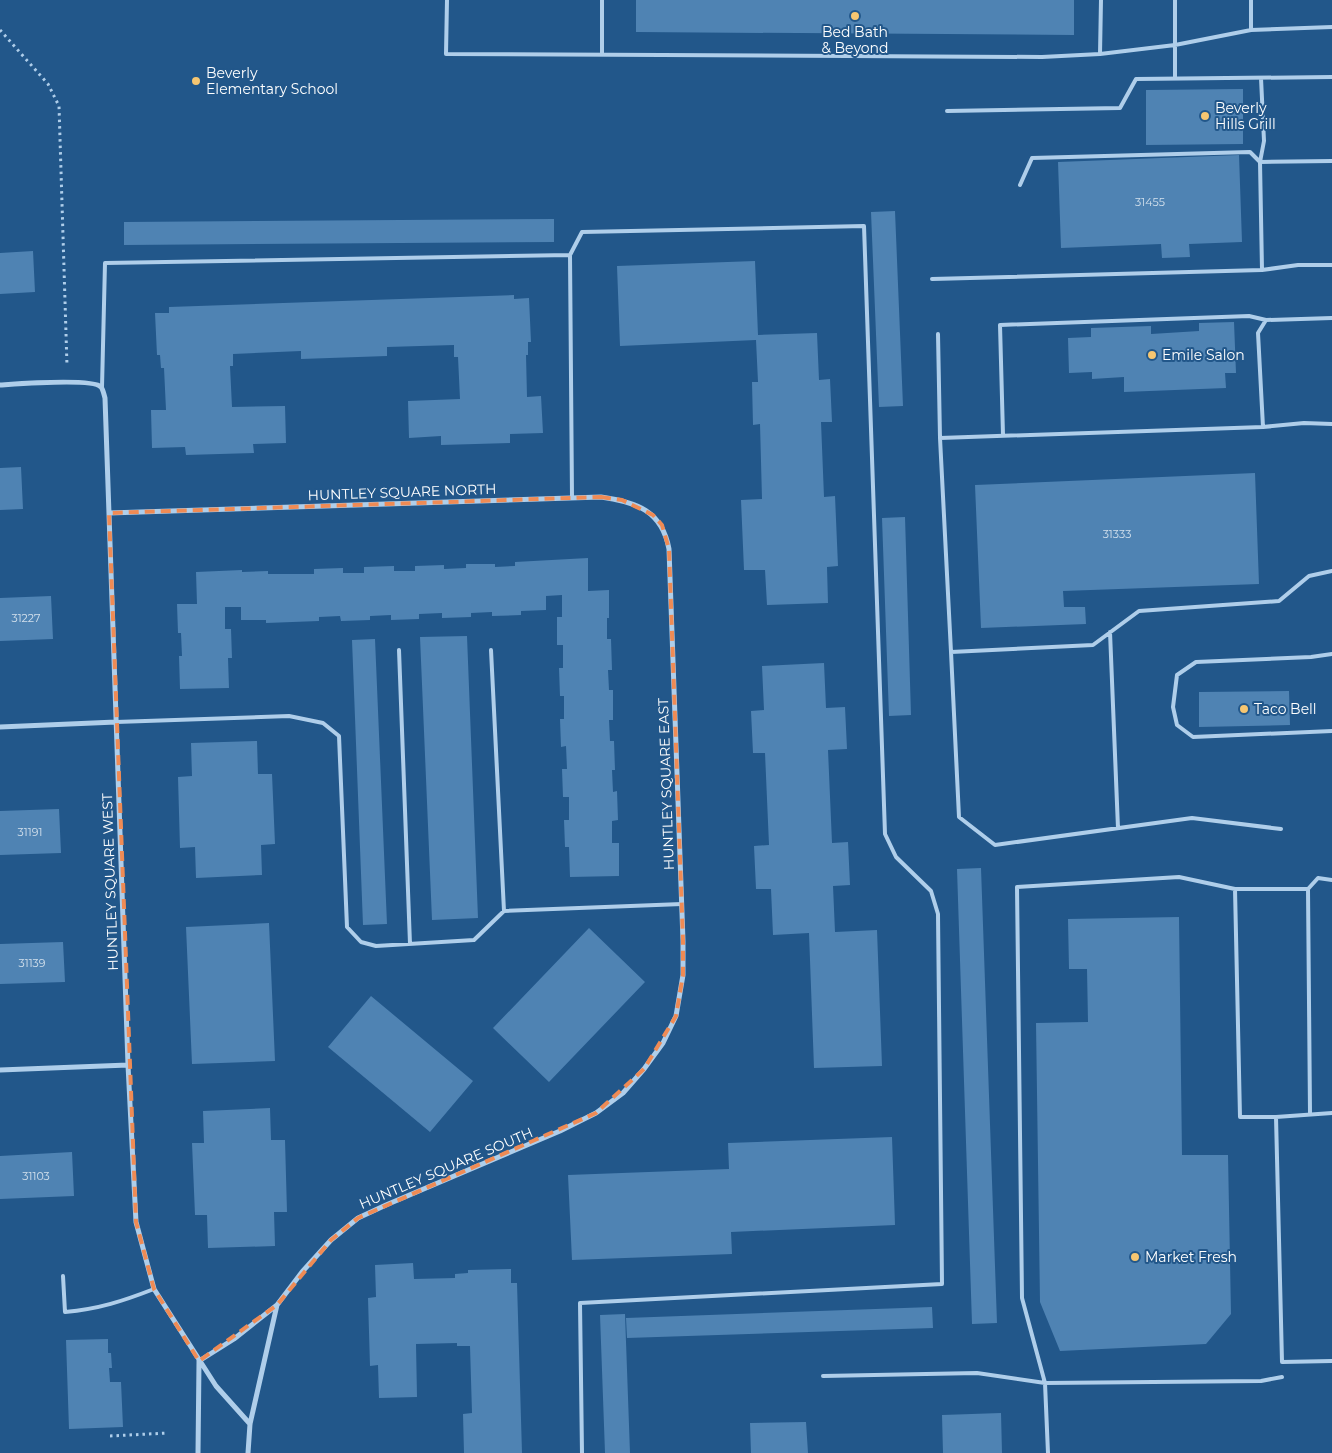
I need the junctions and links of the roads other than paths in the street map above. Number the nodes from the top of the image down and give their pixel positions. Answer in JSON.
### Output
{"nodes":[{"id":1,"x":447,"y":0,"type":"edge"},
{"id":2,"x":602,"y":0,"type":"edge"},
{"id":3,"x":1101,"y":0,"type":"edge"},
{"id":4,"x":1175,"y":0,"type":"edge"},
{"id":5,"x":1251,"y":0,"type":"edge"},
{"id":6,"x":1332,"y":27,"type":"edge"},
{"id":7,"x":1251,"y":30,"type":"junction"},
{"id":8,"x":1175,"y":45,"type":"junction"},
{"id":9,"x":1100,"y":54,"type":"junction"},
{"id":10,"x":602,"y":55,"type":"junction"},
{"id":11,"x":1332,"y":77,"type":"edge"},
{"id":12,"x":1175,"y":78,"type":"junction"},
{"id":13,"x":1261,"y":78,"type":"junction"},
{"id":14,"x":947,"y":112,"type":"dead end"},
{"id":15,"x":1332,"y":161,"type":"edge"},
{"id":16,"x":1260,"y":162,"type":"junction"},
{"id":17,"x":1020,"y":185,"type":"dead end"},
{"id":18,"x":570,"y":255,"type":"junction"},
{"id":19,"x":1332,"y":265,"type":"edge"},
{"id":20,"x":1262,"y":270,"type":"junction"},
{"id":21,"x":932,"y":279,"type":"dead end"},
{"id":22,"x":1332,"y":318,"type":"edge"},
{"id":23,"x":1266,"y":320,"type":"junction"},
{"id":24,"x":938,"y":334,"type":"dead end"},
{"id":25,"x":0,"y":385,"type":"edge"},
{"id":26,"x":102,"y":387,"type":"junction"},
{"id":27,"x":1332,"y":424,"type":"edge"},
{"id":28,"x":1263,"y":427,"type":"junction"},
{"id":29,"x":1004,"y":436,"type":"junction"},
{"id":30,"x":940,"y":438,"type":"junction"},
{"id":31,"x":572,"y":498,"type":"junction"},
{"id":32,"x":109,"y":513,"type":"junction"},
{"id":33,"x":669,"y":549,"type":"joint"},
{"id":34,"x":1332,"y":571,"type":"edge"},
{"id":35,"x":1110,"y":632,"type":"junction"},
{"id":36,"x":399,"y":650,"type":"dead end"},
{"id":37,"x":491,"y":650,"type":"dead end"},
{"id":38,"x":951,"y":652,"type":"junction"},
{"id":39,"x":1332,"y":654,"type":"edge"},
{"id":40,"x":116,"y":722,"type":"junction"},
{"id":41,"x":0,"y":727,"type":"edge"},
{"id":42,"x":1332,"y":731,"type":"edge"},
{"id":43,"x":1118,"y":828,"type":"junction"},
{"id":44,"x":1282,"y":829,"type":"dead end"},
{"id":45,"x":1332,"y":880,"type":"edge"},
{"id":46,"x":1308,"y":889,"type":"junction"},
{"id":47,"x":1234,"y":890,"type":"junction"},
{"id":48,"x":682,"y":904,"type":"junction"},
{"id":49,"x":504,"y":911,"type":"junction"},
{"id":50,"x":410,"y":944,"type":"junction"},
{"id":51,"x":676,"y":1016,"type":"joint"},
{"id":52,"x":128,"y":1065,"type":"junction"},
{"id":53,"x":0,"y":1070,"type":"edge"},
{"id":54,"x":1310,"y":1113,"type":"junction"},
{"id":55,"x":1332,"y":1113,"type":"edge"},
{"id":56,"x":1276,"y":1117,"type":"junction"},
{"id":57,"x":63,"y":1276,"type":"dead end"},
{"id":58,"x":154,"y":1289,"type":"junction"},
{"id":59,"x":276,"y":1305,"type":"junction"},
{"id":60,"x":1332,"y":1360,"type":"edge"},
{"id":61,"x":199,"y":1361,"type":"junction"},
{"id":62,"x":823,"y":1376,"type":"dead end"},
{"id":63,"x":1282,"y":1376,"type":"dead end"},
{"id":64,"x":1045,"y":1383,"type":"junction"},
{"id":65,"x":250,"y":1424,"type":"junction"},
{"id":66,"x":198,"y":1453,"type":"edge"},
{"id":67,"x":248,"y":1453,"type":"edge"},
{"id":68,"x":582,"y":1453,"type":"edge"},
{"id":69,"x":1048,"y":1453,"type":"edge"}],
"edges":[{"from":1,"to":10,"type":"lane"},
{"from":2,"to":10,"type":"lane"},
{"from":3,"to":9,"type":"lane"},
{"from":4,"to":8,"type":"lane"},
{"from":5,"to":7,"type":"lane"},
{"from":6,"to":7,"type":"lane"},
{"from":7,"to":8,"type":"lane"},
{"from":8,"to":9,"type":"lane"},
{"from":8,"to":12,"type":"lane"},
{"from":9,"to":10,"type":"lane"},
{"from":11,"to":13,"type":"lane"},
{"from":12,"to":13,"type":"lane"},
{"from":12,"to":14,"type":"lane"},
{"from":13,"to":16,"type":"lane"},
{"from":15,"to":16,"type":"lane"},
{"from":16,"to":17,"type":"lane"},
{"from":16,"to":20,"type":"lane"},
{"from":18,"to":26,"type":"lane"},
{"from":18,"to":31,"type":"lane"},
{"from":18,"to":68,"type":"lane"},
{"from":19,"to":20,"type":"lane"},
{"from":20,"to":21,"type":"lane"},
{"from":22,"to":23,"type":"lane"},
{"from":23,"to":28,"type":"lane"},
{"from":23,"to":29,"type":"lane"},
{"from":24,"to":30,"type":"lane"},
{"from":25,"to":26,"type":"street"},
{"from":26,"to":32,"type":"street","name":"HUNTLEY SQUARE WEST"},
{"from":27,"to":28,"type":"lane"},
{"from":28,"to":29,"type":"lane"},
{"from":29,"to":30,"type":"lane"},
{"from":30,"to":38,"type":"lane"},
{"from":31,"to":32,"type":"street","name":"HUNTLEY SQUARE NORTH"},
{"from":31,"to":33,"type":"street","name":"HUNTLEY SQUARE NORTH"},
{"from":32,"to":40,"type":"street","name":"HUNTLEY SQUARE WEST"},
{"from":33,"to":48,"type":"street","name":"HUNTLEY SQUARE EAST"},
{"from":34,"to":35,"type":"lane"},
{"from":35,"to":38,"type":"lane"},
{"from":35,"to":43,"type":"lane"},
{"from":36,"to":50,"type":"lane"},
{"from":37,"to":49,"type":"lane"},
{"from":38,"to":43,"type":"lane"},
{"from":39,"to":42,"type":"lane"},
{"from":40,"to":41,"type":"street"},
{"from":40,"to":50,"type":"lane"},
{"from":40,"to":52,"type":"street","name":"HUNTLEY SQUARE WEST"},
{"from":43,"to":44,"type":"lane"},
{"from":45,"to":46,"type":"lane"},
{"from":46,"to":47,"type":"lane"},
{"from":46,"to":54,"type":"lane"},
{"from":47,"to":56,"type":"lane"},
{"from":47,"to":64,"type":"lane"},
{"from":48,"to":49,"type":"lane"},
{"from":48,"to":51,"type":"street","name":"HUNTLEY SQUARE EAST"},
{"from":49,"to":50,"type":"lane"},
{"from":51,"to":59,"type":"street","name":"HUNTLEY SQUARE SOUTH"},
{"from":52,"to":53,"type":"street"},
{"from":52,"to":58,"type":"street","name":"HUNTLEY SQUARE WEST"},
{"from":54,"to":55,"type":"lane"},
{"from":54,"to":56,"type":"lane"},
{"from":56,"to":60,"type":"lane"},
{"from":57,"to":58,"type":"lane"},
{"from":58,"to":61,"type":"street","name":"HUNTLEY SQUARE WEST"},
{"from":59,"to":61,"type":"street","name":"HUNTLEY SQUARE SOUTH"},
{"from":59,"to":65,"type":"street"},
{"from":61,"to":65,"type":"street","name":"HUNTLEY SQUARE WEST"},
{"from":61,"to":66,"type":"street"},
{"from":62,"to":64,"type":"lane"},
{"from":63,"to":64,"type":"lane"},
{"from":64,"to":69,"type":"lane"},
{"from":65,"to":67,"type":"street"}]}
